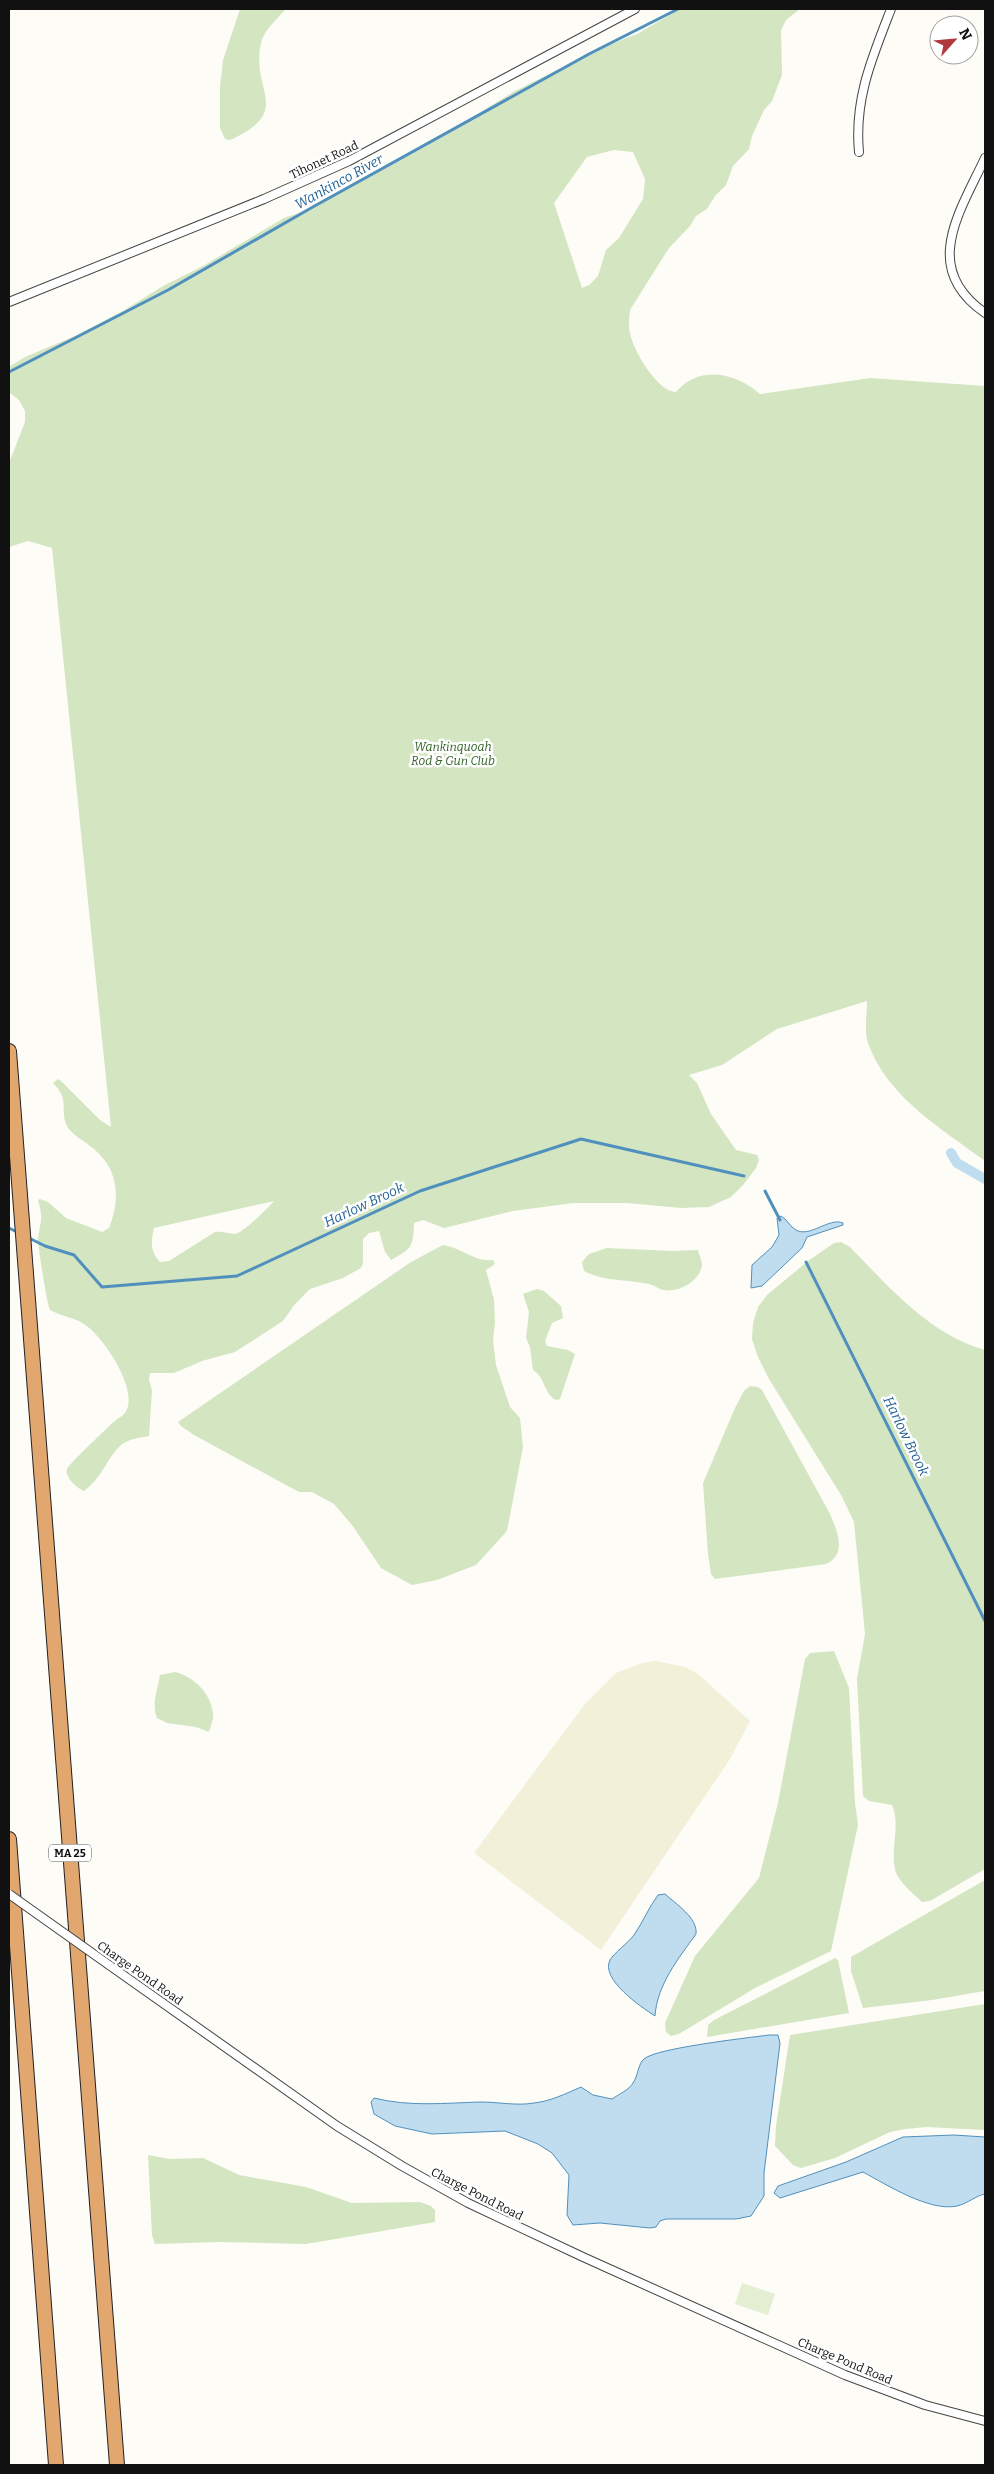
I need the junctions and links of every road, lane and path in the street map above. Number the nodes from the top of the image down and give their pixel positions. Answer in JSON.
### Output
{"nodes":[{"id":1,"x":635,"y":9,"type":"edge"},
{"id":2,"x":891,"y":9,"type":"edge"},
{"id":3,"x":858,"y":152,"type":"dead end"},
{"id":4,"x":985,"y":158,"type":"edge"},
{"id":5,"x":9,"y":302,"type":"edge"},
{"id":6,"x":985,"y":313,"type":"edge"},
{"id":7,"x":9,"y":1051,"type":"edge"},
{"id":8,"x":9,"y":1839,"type":"edge"},
{"id":9,"x":9,"y":1894,"type":"edge"},
{"id":10,"x":985,"y":2421,"type":"edge"},
{"id":11,"x":56,"y":2465,"type":"edge"},
{"id":12,"x":117,"y":2465,"type":"edge"}],
"edges":[{"from":1,"to":5,"type":"street","name":"Tihonet Road"},
{"from":2,"to":3,"type":"street"},
{"from":4,"to":6,"type":"street"},
{"from":7,"to":12,"type":"highway","number":"MA 25"},
{"from":8,"to":11,"type":"highway"},
{"from":9,"to":10,"type":"street","name":"Charge Pond Road","bridge":true}]}
